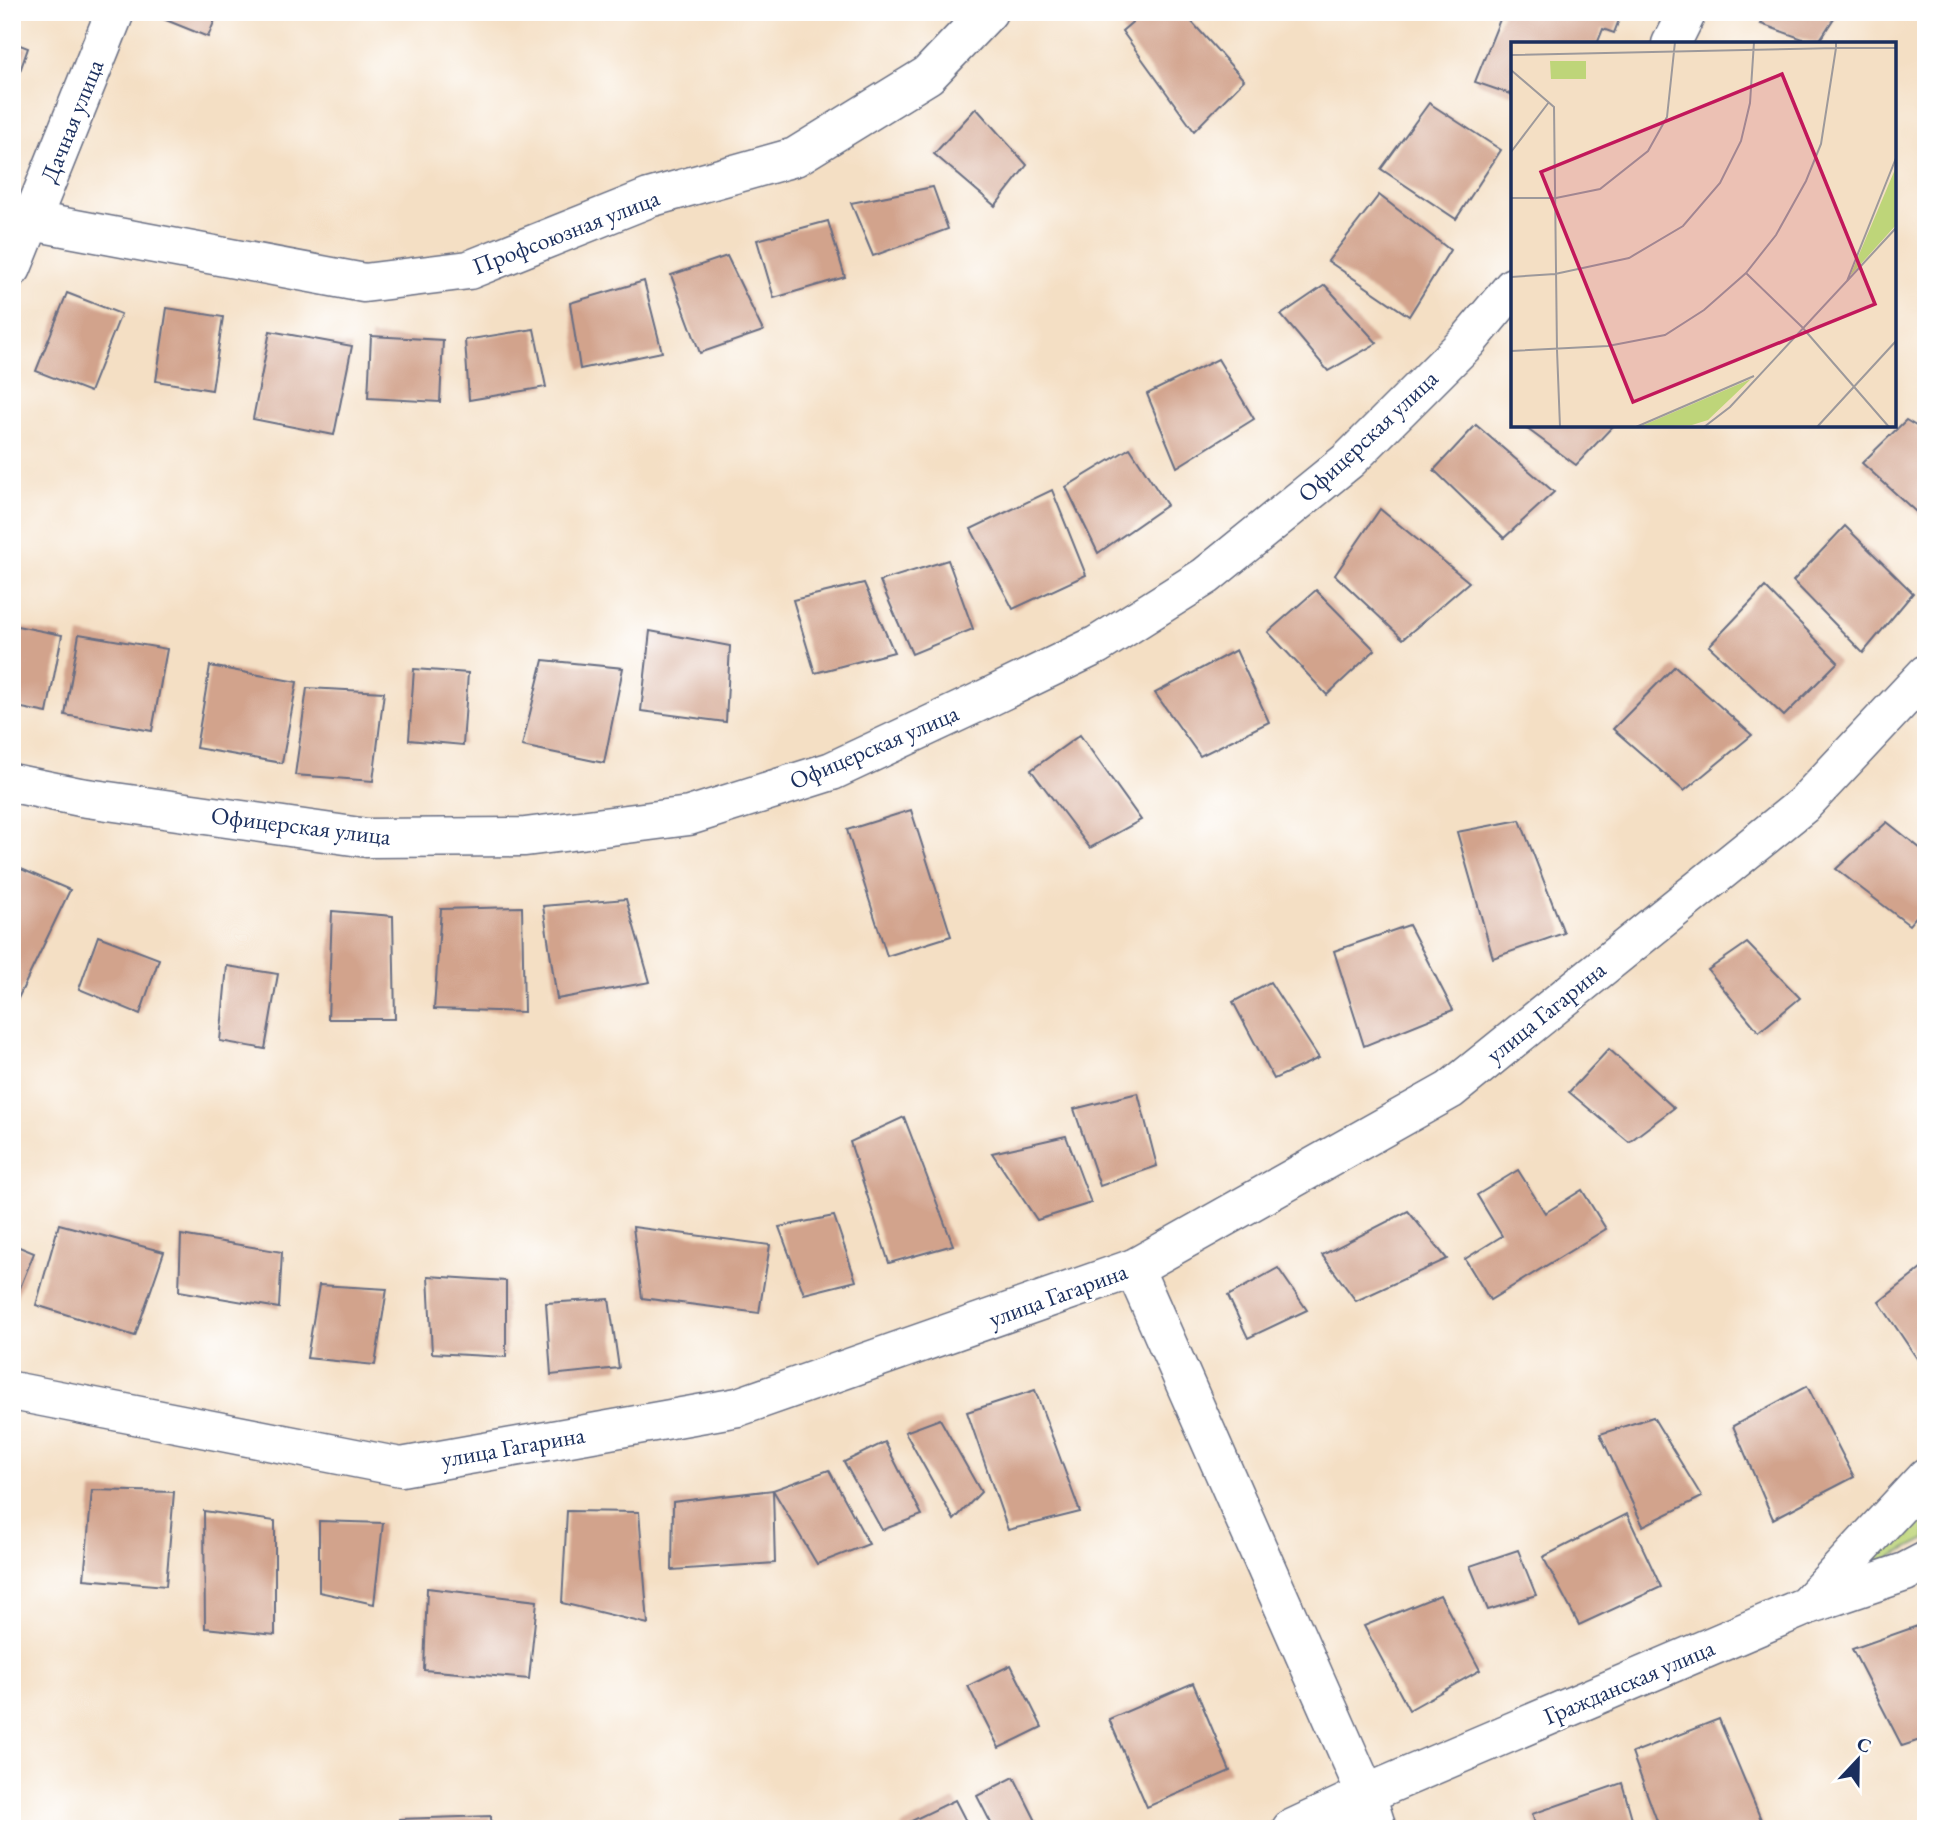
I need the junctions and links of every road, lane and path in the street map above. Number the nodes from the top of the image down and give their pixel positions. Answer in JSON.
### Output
{"nodes":[{"id":1,"x":115,"y":12,"type":"edge"},
{"id":2,"x":988,"y":12,"type":"edge"},
{"id":3,"x":1687,"y":12,"type":"edge"},
{"id":4,"x":1672,"y":42,"type":"edge"},
{"id":5,"x":22,"y":217,"type":"edge"},
{"id":6,"x":12,"y":268,"type":"edge"},
{"id":7,"x":1511,"y":289,"type":"edge"},
{"id":8,"x":1926,"y":674,"type":"edge"},
{"id":9,"x":12,"y":783,"type":"edge"},
{"id":10,"x":1133,"y":1269,"type":"junction"},
{"id":11,"x":12,"y":1391,"type":"edge"},
{"id":12,"x":1926,"y":1477,"type":"edge"},
{"id":13,"x":1926,"y":1561,"type":"edge"},
{"id":14,"x":1806,"y":1606,"type":"junction"},
{"id":15,"x":1372,"y":1811,"type":"edge"},
{"id":16,"x":1291,"y":1829,"type":"edge"}],
"edges":[{"from":1,"to":5,"type":"street","name":"Дачная улица"},
{"from":2,"to":5,"type":"street","name":"Профсоюзная улица"},
{"from":3,"to":4,"type":"street"},
{"from":5,"to":6,"type":"street","name":"Дачная улица"},
{"from":7,"to":9,"type":"street","name":"Офицерская улица"},
{"from":8,"to":10,"type":"street","name":"улица Гагарина"},
{"from":10,"to":11,"type":"street","name":"улица Гагарина"},
{"from":10,"to":15,"type":"street"},
{"from":12,"to":14,"type":"street","name":"Гражданская улица"},
{"from":13,"to":14,"type":"street"},
{"from":14,"to":15,"type":"street","name":"Гражданская улица"},
{"from":15,"to":16,"type":"street","name":"Гражданская улица"}]}
